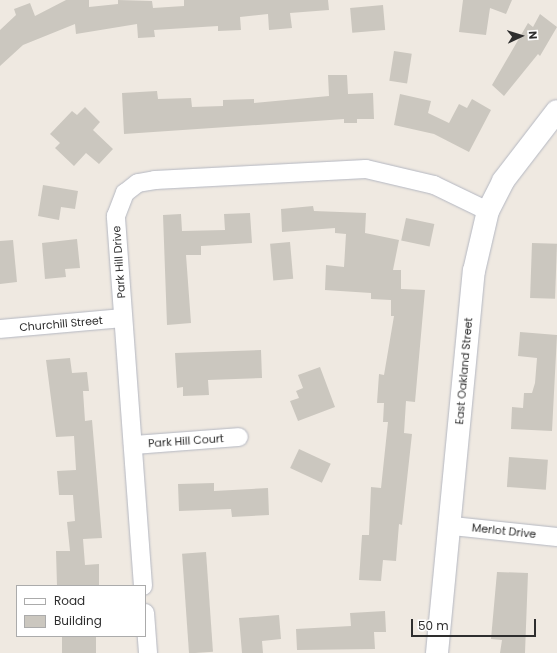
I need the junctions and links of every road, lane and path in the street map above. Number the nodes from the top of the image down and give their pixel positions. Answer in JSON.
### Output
{"nodes":[{"id":1,"x":557,"y":111,"type":"edge"},
{"id":2,"x":488,"y":211,"type":"junction"},
{"id":3,"x":122,"y":318,"type":"junction"},
{"id":4,"x":0,"y":329,"type":"edge"},
{"id":5,"x":239,"y":437,"type":"dead end"},
{"id":6,"x":133,"y":445,"type":"junction"},
{"id":7,"x":452,"y":526,"type":"junction"},
{"id":8,"x":557,"y":537,"type":"edge"},
{"id":9,"x":143,"y":585,"type":"edge"},
{"id":10,"x":146,"y":626,"type":"edge"},
{"id":11,"x":148,"y":653,"type":"edge"},
{"id":12,"x":438,"y":653,"type":"edge"}],
"edges":[{"from":1,"to":2,"type":"street","name":"East Oakland Street"},
{"from":2,"to":3,"type":"street","name":"Park Hill Drive"},
{"from":2,"to":7,"type":"street","name":"East Oakland Street"},
{"from":3,"to":4,"type":"street","name":"Churchill Street"},
{"from":3,"to":6,"type":"street","name":"Park Hill Drive"},
{"from":5,"to":6,"type":"street","name":"Park Hill Court"},
{"from":6,"to":9,"type":"street","name":"Park Hill Drive"},
{"from":7,"to":8,"type":"street","name":"Merlot Drive"},
{"from":7,"to":12,"type":"street","name":"East Oakland Street"},
{"from":10,"to":11,"type":"street"}]}
